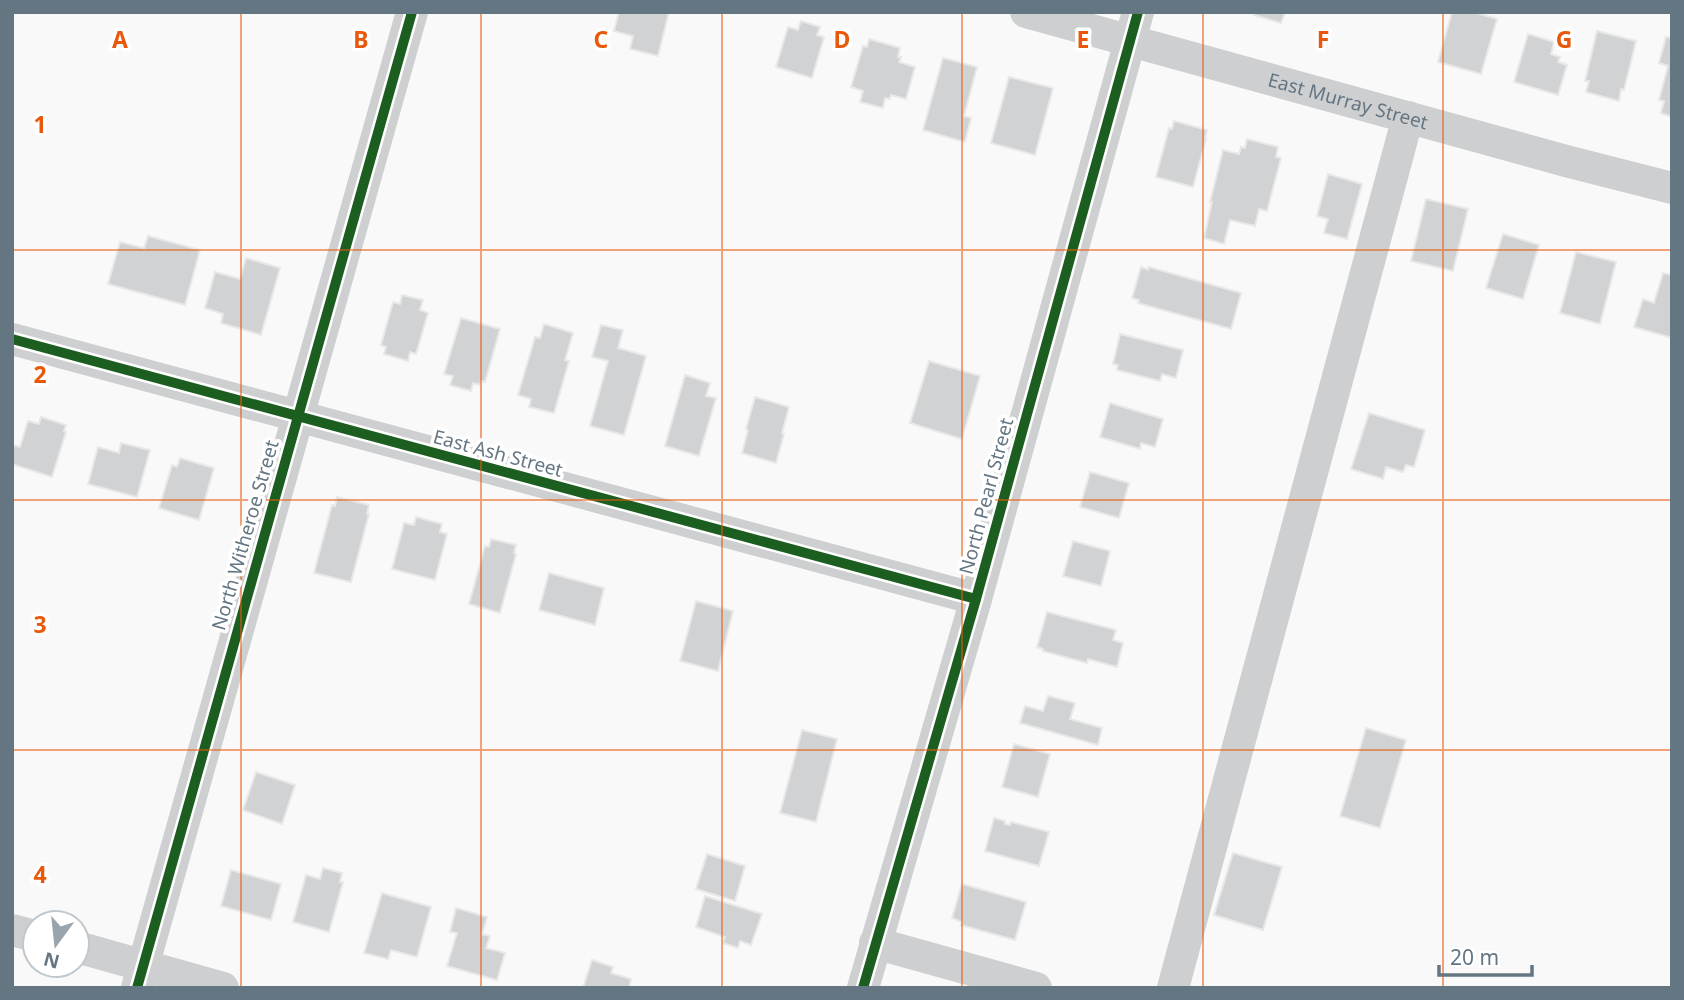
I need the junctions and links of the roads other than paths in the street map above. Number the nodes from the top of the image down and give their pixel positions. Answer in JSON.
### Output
{"nodes":[{"id":1,"x":412,"y":12,"type":"edge"},
{"id":2,"x":1026,"y":12,"type":"edge"},
{"id":3,"x":1134,"y":27,"type":"edge"},
{"id":4,"x":1408,"y":117,"type":"junction"},
{"id":5,"x":1672,"y":188,"type":"edge"},
{"id":6,"x":12,"y":339,"type":"edge"},
{"id":7,"x":297,"y":417,"type":"junction"},
{"id":8,"x":976,"y":599,"type":"junction"},
{"id":9,"x":875,"y":943,"type":"junction"},
{"id":10,"x":91,"y":954,"type":"edge"},
{"id":11,"x":140,"y":977,"type":"edge"},
{"id":12,"x":223,"y":988,"type":"edge"},
{"id":13,"x":863,"y":988,"type":"edge"},
{"id":14,"x":1036,"y":988,"type":"edge"},
{"id":15,"x":1173,"y":988,"type":"edge"}],
"edges":[{"from":1,"to":7,"type":"street","name":"North Witheroe Street"},
{"from":2,"to":3,"type":"street","name":"East Murray Street"},
{"from":3,"to":4,"type":"street","name":"East Murray Street"},
{"from":3,"to":8,"type":"street","name":"North Pearl Street"},
{"from":4,"to":5,"type":"street","name":"East Murray Street"},
{"from":4,"to":15,"type":"street"},
{"from":6,"to":7,"type":"street","name":"East Ash Street"},
{"from":7,"to":8,"type":"street","name":"East Ash Street"},
{"from":7,"to":11,"type":"street","name":"North Witheroe Street"},
{"from":8,"to":9,"type":"street","name":"North Pearl Street"},
{"from":9,"to":13,"type":"street","name":"North Pearl Street"},
{"from":9,"to":14,"type":"street"},
{"from":10,"to":11,"type":"street"},
{"from":11,"to":12,"type":"street"}]}
